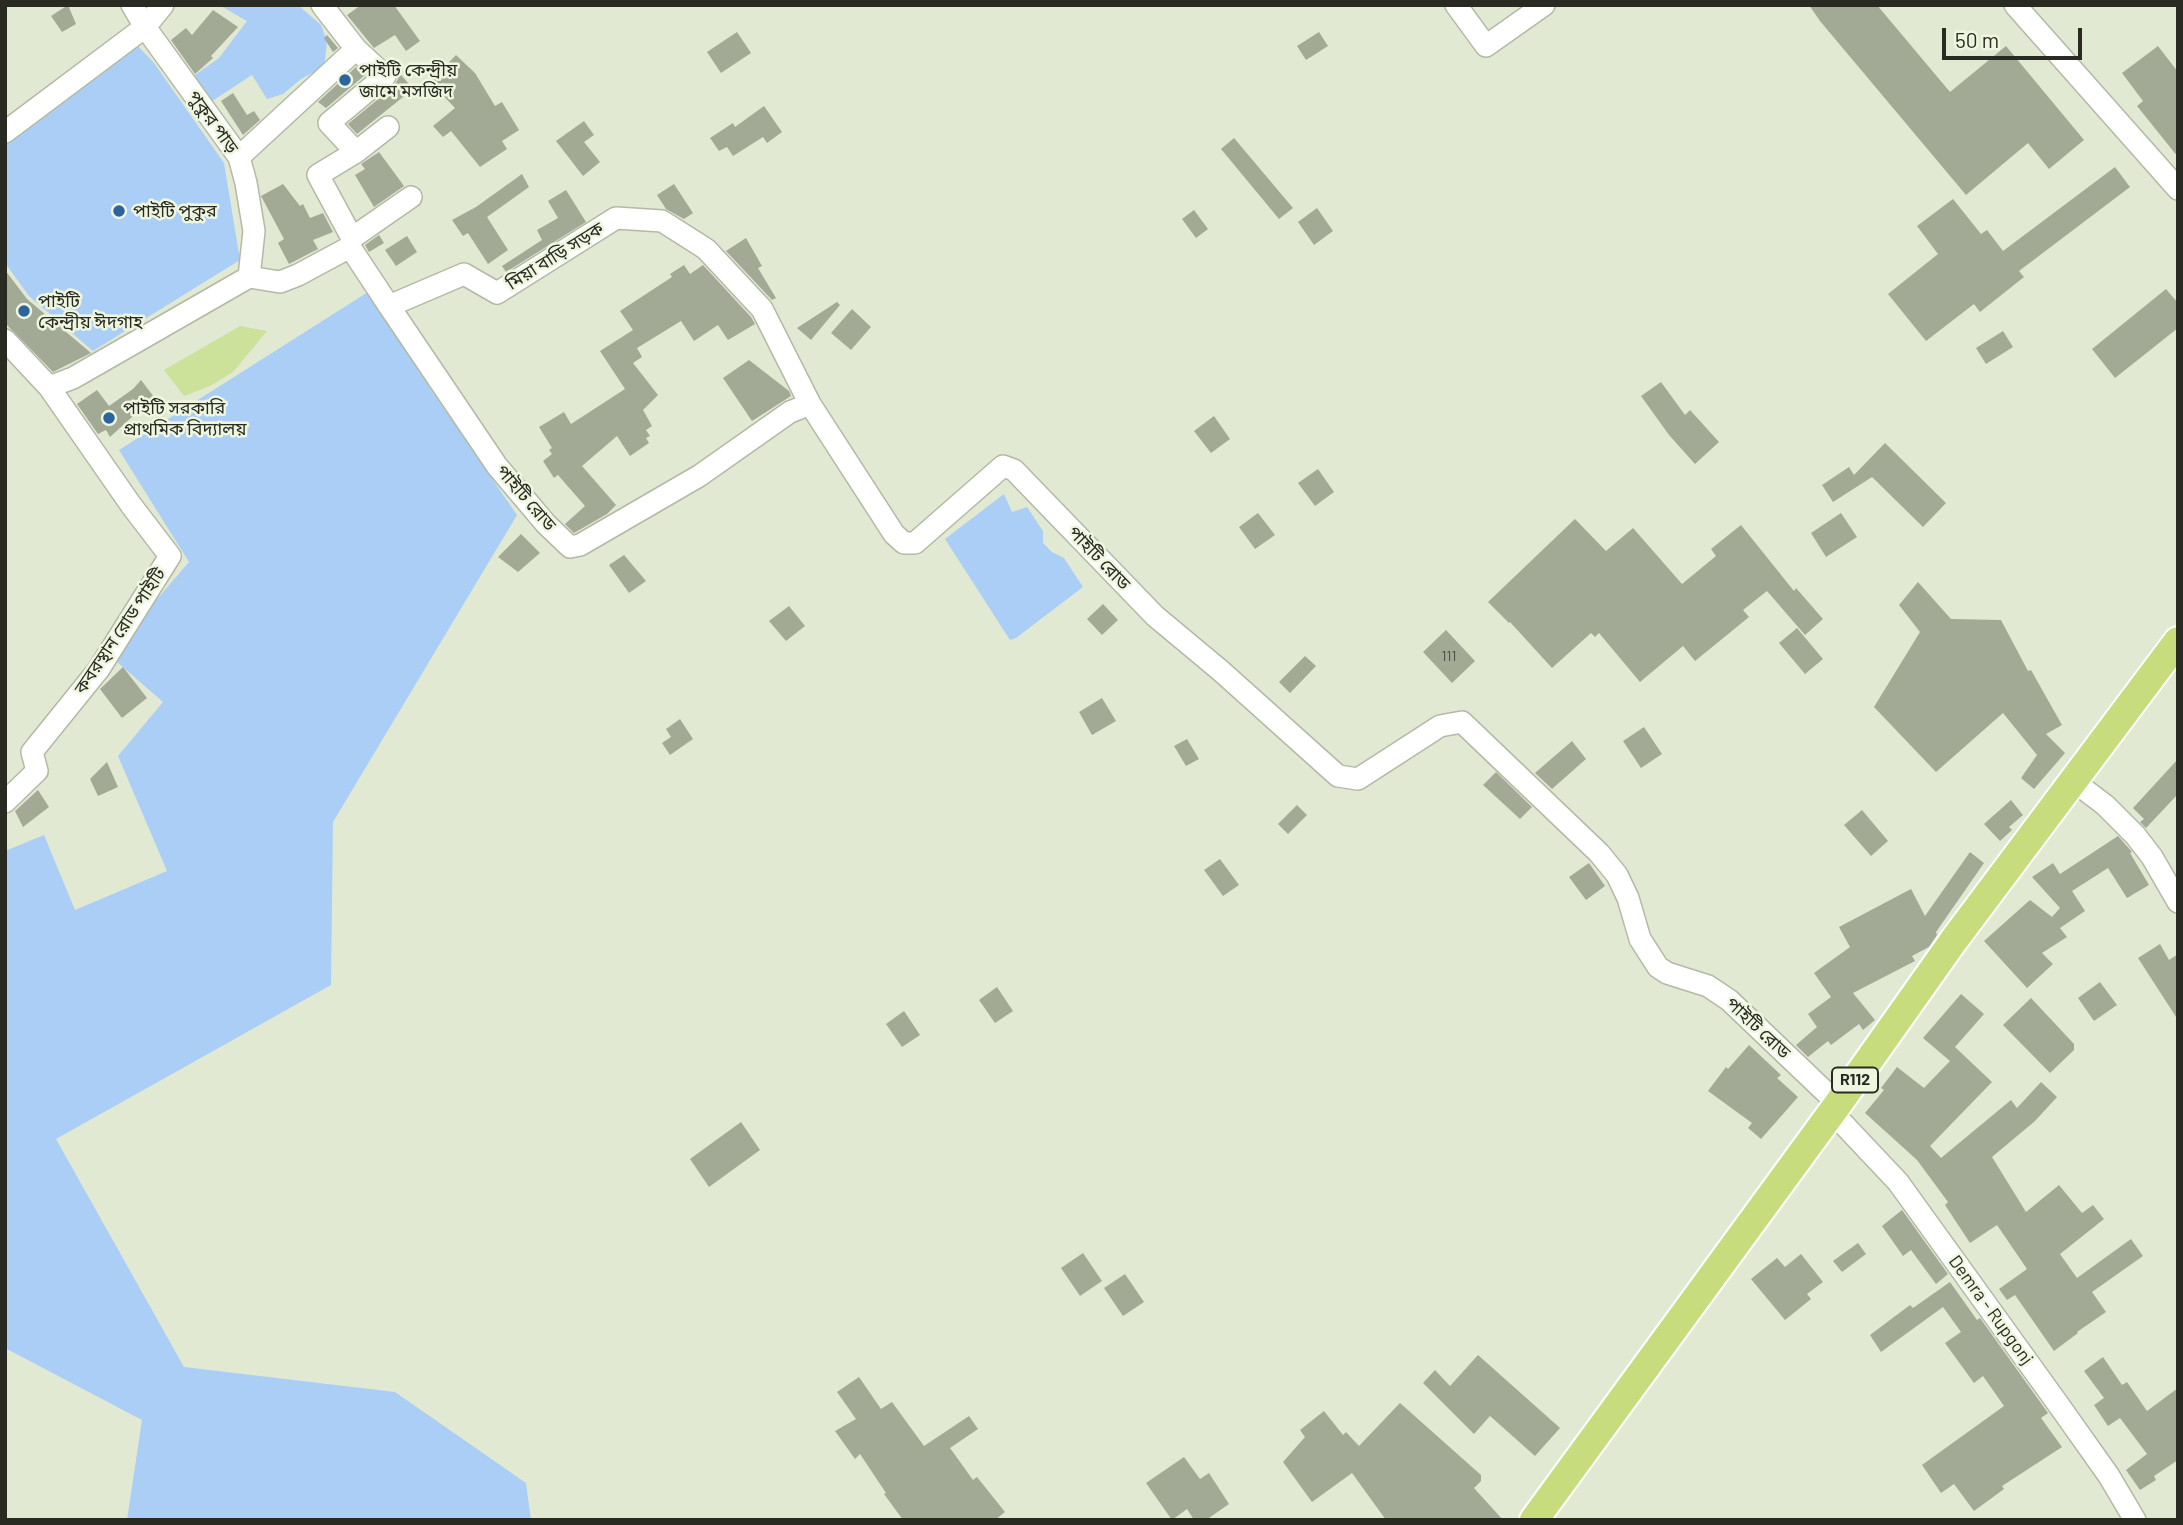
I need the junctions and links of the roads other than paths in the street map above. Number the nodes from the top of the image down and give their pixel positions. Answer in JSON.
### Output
{"nodes":[{"id":1,"x":132,"y":5,"type":"edge"},
{"id":2,"x":163,"y":5,"type":"edge"},
{"id":3,"x":322,"y":5,"type":"edge"},
{"id":4,"x":1456,"y":5,"type":"edge"},
{"id":5,"x":1544,"y":5,"type":"edge"},
{"id":6,"x":2015,"y":5,"type":"edge"},
{"id":7,"x":145,"y":27,"type":"junction"},
{"id":8,"x":356,"y":49,"type":"junction"},
{"id":9,"x":388,"y":127,"type":"dead end"},
{"id":10,"x":5,"y":132,"type":"edge"},
{"id":11,"x":356,"y":152,"type":"junction"},
{"id":12,"x":239,"y":156,"type":"junction"},
{"id":13,"x":2178,"y":189,"type":"edge"},
{"id":14,"x":411,"y":197,"type":"dead end"},
{"id":15,"x":351,"y":243,"type":"junction"},
{"id":16,"x":250,"y":277,"type":"junction"},
{"id":17,"x":389,"y":306,"type":"junction"},
{"id":18,"x":5,"y":340,"type":"edge"},
{"id":19,"x":49,"y":387,"type":"junction"},
{"id":20,"x":810,"y":404,"type":"junction"},
{"id":21,"x":2178,"y":641,"type":"edge"},
{"id":22,"x":2072,"y":780,"type":"junction"},
{"id":23,"x":5,"y":802,"type":"edge"},
{"id":24,"x":2178,"y":902,"type":"edge"},
{"id":25,"x":1835,"y":1108,"type":"junction"},
{"id":26,"x":1534,"y":1520,"type":"edge"},
{"id":27,"x":2135,"y":1520,"type":"edge"}],
"edges":[{"from":1,"to":7,"type":"street","name":"পুকুর পাড়"},
{"from":2,"to":7,"type":"street"},
{"from":3,"to":8,"type":"street"},
{"from":4,"to":5,"type":"street"},
{"from":6,"to":13,"type":"street"},
{"from":7,"to":10,"type":"street"},
{"from":7,"to":12,"type":"street","name":"পুকুর পাড়"},
{"from":8,"to":11,"type":"street"},
{"from":8,"to":12,"type":"street"},
{"from":9,"to":11,"type":"street"},
{"from":11,"to":15,"type":"street"},
{"from":12,"to":16,"type":"street","name":"পুকুর পাড়"},
{"from":14,"to":15,"type":"street"},
{"from":15,"to":16,"type":"street"},
{"from":15,"to":17,"type":"street"},
{"from":16,"to":19,"type":"street"},
{"from":17,"to":20,"type":"street","name":"মিয়া বাড়ি সড়ক"},
{"from":17,"to":20,"type":"street","name":"পাইটি রোড"},
{"from":18,"to":19,"type":"street"},
{"from":19,"to":23,"type":"street","name":"কবরস্থান রোড পাইটি"},
{"from":20,"to":25,"type":"street","name":"পাইটি রোড"},
{"from":21,"to":22,"type":"main road","number":"R112"},
{"from":22,"to":24,"type":"street"},
{"from":22,"to":25,"type":"main road","number":"R112"},
{"from":25,"to":26,"type":"main road","number":"R112"},
{"from":25,"to":27,"type":"street","name":"Demra - Rupgonj"}]}
